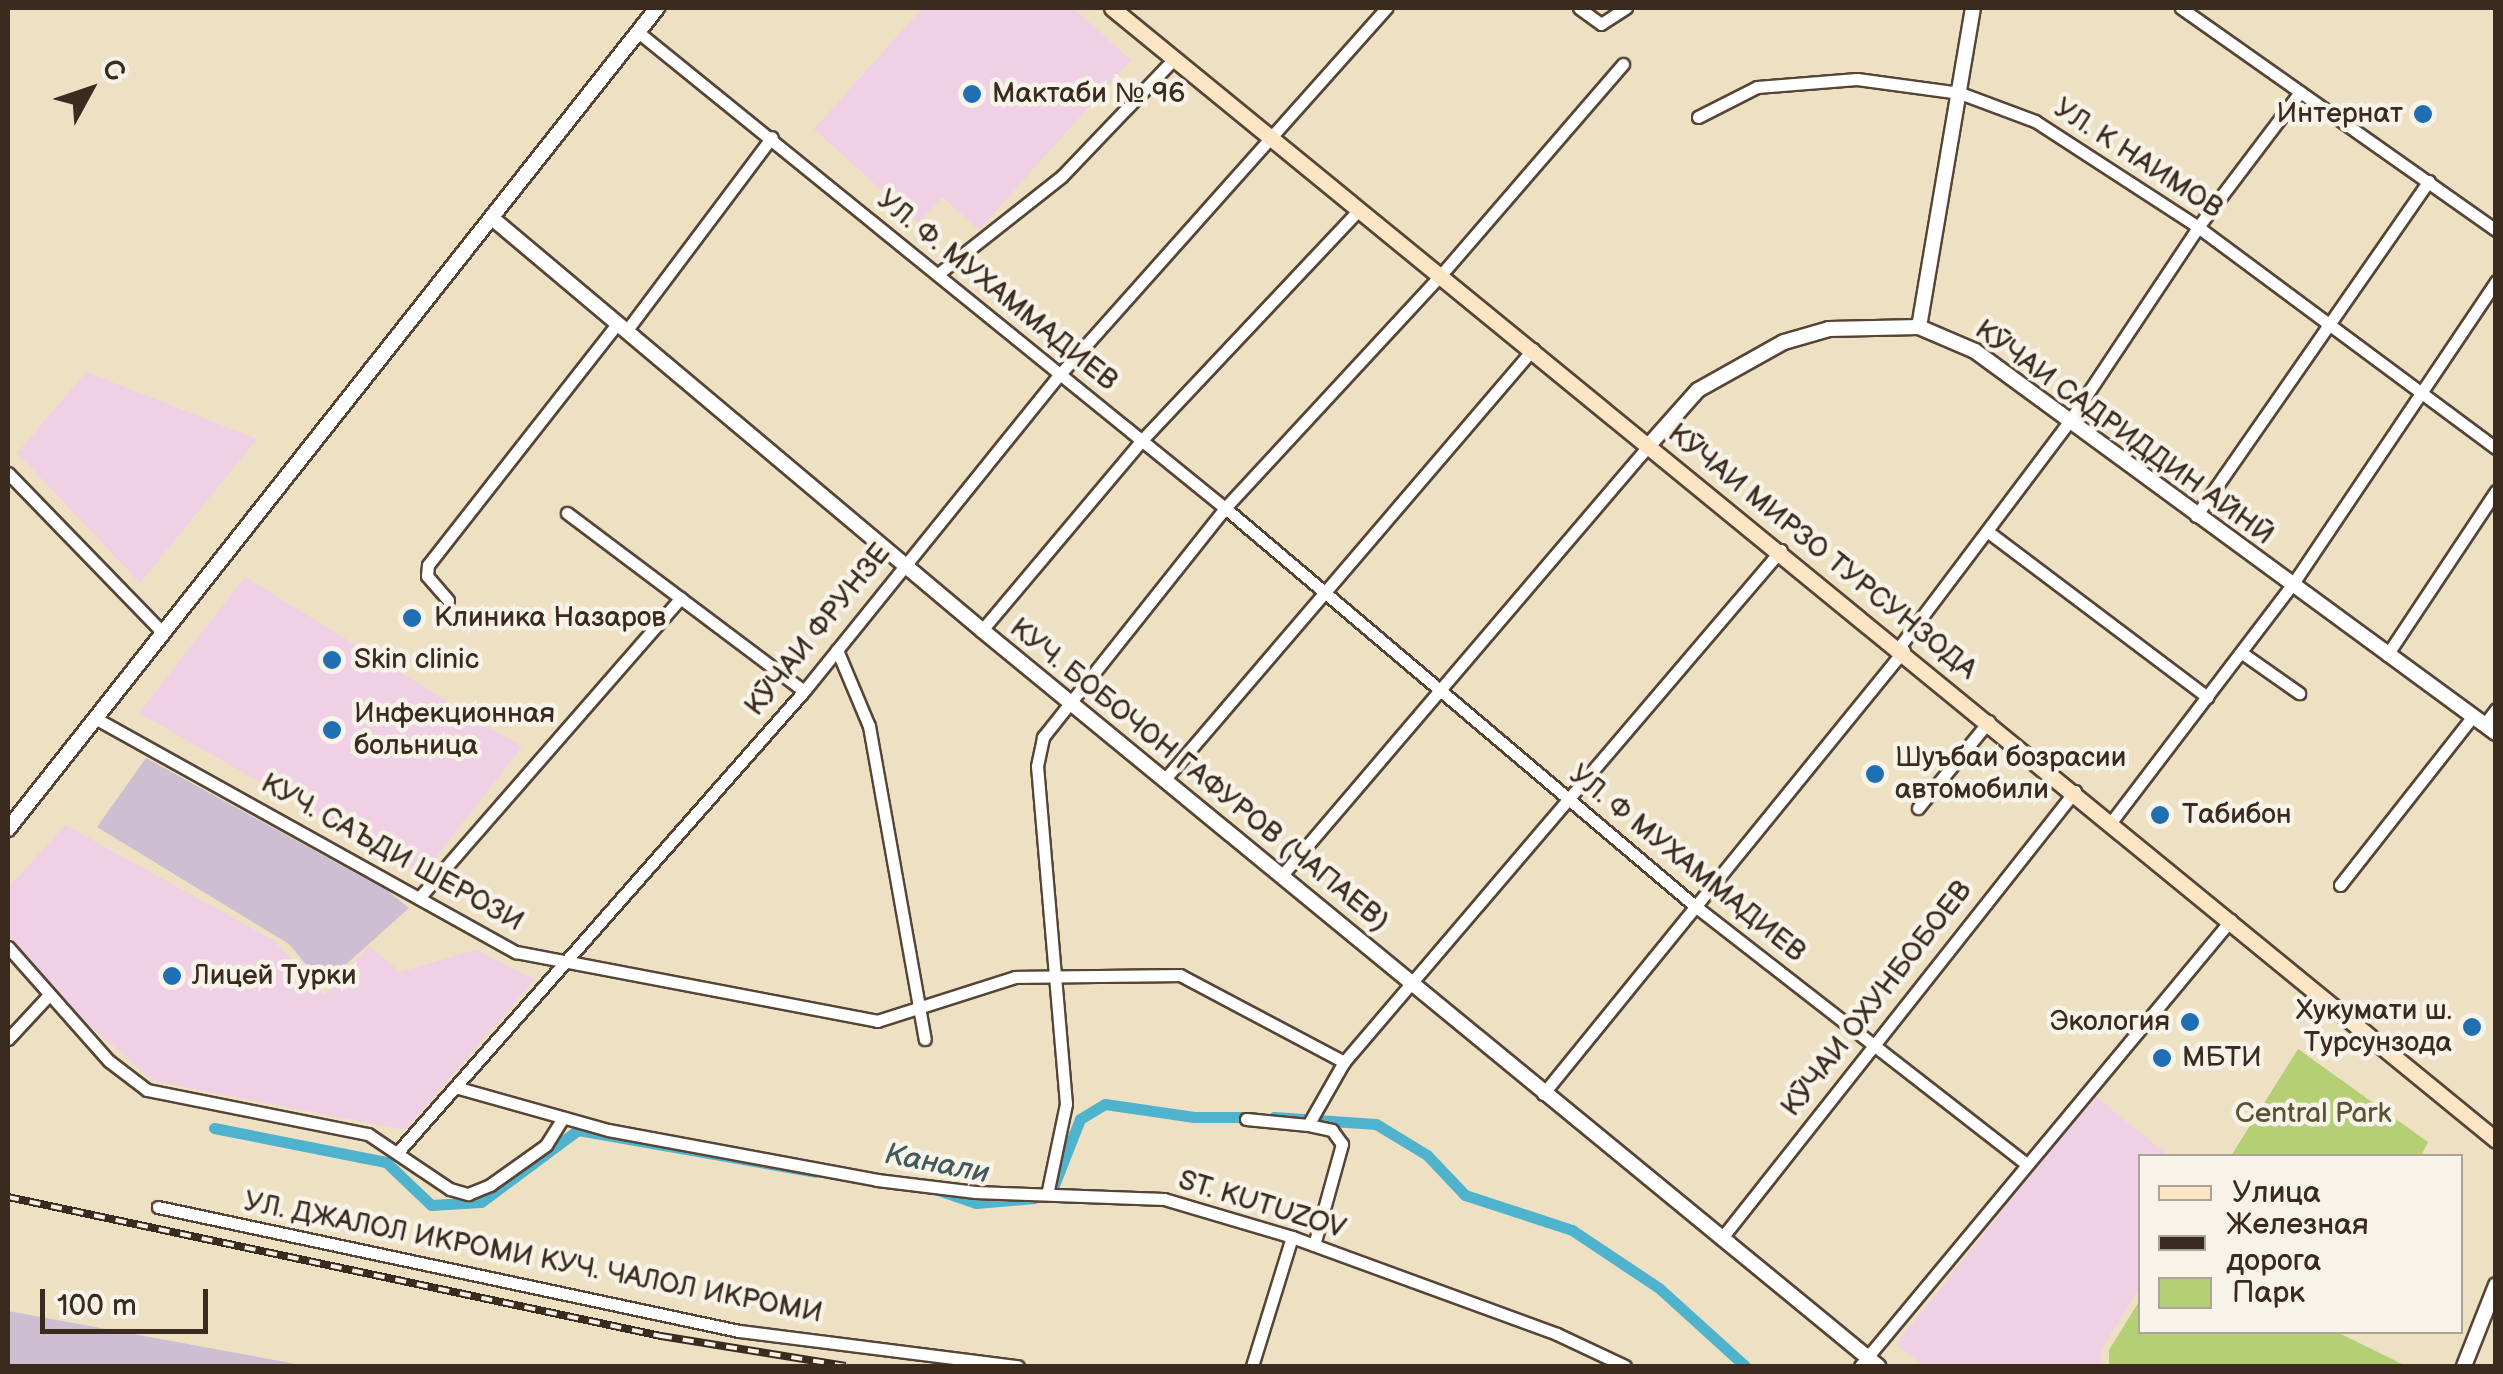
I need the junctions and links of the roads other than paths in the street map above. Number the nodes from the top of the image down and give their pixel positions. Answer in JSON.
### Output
{"nodes":[{"id":1,"x":658,"y":8,"type":"edge"},
{"id":2,"x":1112,"y":8,"type":"edge"},
{"id":3,"x":1386,"y":8,"type":"edge"},
{"id":4,"x":1580,"y":8,"type":"edge"},
{"id":5,"x":1626,"y":8,"type":"edge"},
{"id":6,"x":1973,"y":8,"type":"edge"},
{"id":7,"x":2181,"y":8,"type":"edge"},
{"id":8,"x":638,"y":32,"type":"junction"},
{"id":9,"x":1174,"y":59,"type":"junction"},
{"id":10,"x":1623,"y":64,"type":"dead end"},
{"id":11,"x":2300,"y":92,"type":"junction"},
{"id":12,"x":1960,"y":93,"type":"junction"},
{"id":13,"x":1698,"y":117,"type":"dead end"},
{"id":14,"x":772,"y":137,"type":"junction"},
{"id":15,"x":1274,"y":138,"type":"junction"},
{"id":16,"x":2429,"y":181,"type":"junction"},
{"id":17,"x":1359,"y":210,"type":"junction"},
{"id":18,"x":492,"y":218,"type":"junction"},
{"id":19,"x":2198,"y":227,"type":"junction"},
{"id":20,"x":2496,"y":230,"type":"edge"},
{"id":21,"x":938,"y":274,"type":"junction"},
{"id":22,"x":1440,"y":276,"type":"junction"},
{"id":23,"x":2496,"y":281,"type":"edge"},
{"id":24,"x":2328,"y":323,"type":"junction"},
{"id":25,"x":622,"y":327,"type":"junction"},
{"id":26,"x":1918,"y":327,"type":"junction"},
{"id":27,"x":1533,"y":349,"type":"junction"},
{"id":28,"x":1061,"y":373,"type":"junction"},
{"id":29,"x":2417,"y":394,"type":"junction"},
{"id":30,"x":2068,"y":424,"type":"junction"},
{"id":31,"x":1142,"y":440,"type":"junction"},
{"id":32,"x":1650,"y":444,"type":"junction"},
{"id":33,"x":2496,"y":448,"type":"edge"},
{"id":34,"x":8,"y":473,"type":"edge"},
{"id":35,"x":2496,"y":491,"type":"edge"},
{"id":36,"x":1225,"y":508,"type":"junction"},
{"id":37,"x":568,"y":513,"type":"dead end"},
{"id":38,"x":2196,"y":516,"type":"junction"},
{"id":39,"x":1987,"y":531,"type":"junction"},
{"id":40,"x":1781,"y":550,"type":"junction"},
{"id":41,"x":906,"y":563,"type":"junction"},
{"id":42,"x":2292,"y":585,"type":"junction"},
{"id":43,"x":1324,"y":590,"type":"junction"},
{"id":44,"x":681,"y":598,"type":"junction"},
{"id":45,"x":448,"y":600,"type":"dead end"},
{"id":46,"x":982,"y":630,"type":"junction"},
{"id":47,"x":161,"y":631,"type":"junction"},
{"id":48,"x":1902,"y":648,"type":"junction"},
{"id":49,"x":837,"y":650,"type":"junction"},
{"id":50,"x":2242,"y":653,"type":"junction"},
{"id":51,"x":2388,"y":654,"type":"junction"},
{"id":52,"x":804,"y":691,"type":"junction"},
{"id":53,"x":1439,"y":692,"type":"junction"},
{"id":54,"x":2299,"y":692,"type":"dead end"},
{"id":55,"x":2207,"y":697,"type":"junction"},
{"id":56,"x":1067,"y":700,"type":"junction"},
{"id":57,"x":2496,"y":709,"type":"edge"},
{"id":58,"x":95,"y":718,"type":"junction"},
{"id":59,"x":1989,"y":720,"type":"junction"},
{"id":60,"x":2484,"y":725,"type":"edge"},
{"id":61,"x":1165,"y":779,"type":"junction"},
{"id":62,"x":2074,"y":792,"type":"junction"},
{"id":63,"x":1564,"y":798,"type":"junction"},
{"id":64,"x":1918,"y":808,"type":"dead end"},
{"id":65,"x":13,"y":818,"type":"edge"},
{"id":66,"x":2112,"y":822,"type":"junction"},
{"id":67,"x":8,"y":829,"type":"edge"},
{"id":68,"x":1283,"y":874,"type":"junction"},
{"id":69,"x":2340,"y":885,"type":"dead end"},
{"id":70,"x":419,"y":898,"type":"junction"},
{"id":71,"x":1696,"y":906,"type":"junction"},
{"id":72,"x":2231,"y":920,"type":"junction"},
{"id":73,"x":8,"y":947,"type":"edge"},
{"id":74,"x":561,"y":962,"type":"junction"},
{"id":75,"x":1056,"y":978,"type":"junction"},
{"id":76,"x":1412,"y":982,"type":"junction"},
{"id":77,"x":47,"y":997,"type":"junction"},
{"id":78,"x":917,"y":1010,"type":"junction"},
{"id":79,"x":8,"y":1039,"type":"edge"},
{"id":80,"x":925,"y":1039,"type":"dead end"},
{"id":81,"x":1871,"y":1043,"type":"junction"},
{"id":82,"x":1344,"y":1062,"type":"junction"},
{"id":83,"x":454,"y":1086,"type":"junction"},
{"id":84,"x":1542,"y":1094,"type":"junction"},
{"id":85,"x":562,"y":1118,"type":"junction"},
{"id":86,"x":1246,"y":1119,"type":"dead end"},
{"id":87,"x":1308,"y":1126,"type":"junction"},
{"id":88,"x":2496,"y":1140,"type":"edge"},
{"id":89,"x":398,"y":1152,"type":"junction"},
{"id":90,"x":2027,"y":1164,"type":"junction"},
{"id":91,"x":1048,"y":1190,"type":"junction"},
{"id":92,"x":158,"y":1207,"type":"dead end"},
{"id":93,"x":1292,"y":1237,"type":"junction"},
{"id":94,"x":1720,"y":1239,"type":"junction"},
{"id":95,"x":1314,"y":1246,"type":"junction"},
{"id":96,"x":2496,"y":1285,"type":"edge"},
{"id":97,"x":1868,"y":1363,"type":"edge"},
{"id":98,"x":1018,"y":1366,"type":"edge"},
{"id":99,"x":1252,"y":1366,"type":"edge"},
{"id":100,"x":1625,"y":1366,"type":"edge"},
{"id":101,"x":2464,"y":1366,"type":"edge"}],
"edges":[{"from":1,"to":8,"type":"street"},
{"from":2,"to":9,"type":"main road","name":"КӮЧАИ МИРЗО ТУРСУНЗОДА"},
{"from":3,"to":15,"type":"street","name":"КӮЧАИ ФРУНЗЕ"},
{"from":4,"to":5,"type":"street"},
{"from":6,"to":12,"type":"street"},
{"from":7,"to":11,"type":"street"},
{"from":8,"to":14,"type":"street","name":"УЛ. Ф. МУХАММАДИЕВ"},
{"from":8,"to":18,"type":"street"},
{"from":9,"to":15,"type":"main road","name":"КӮЧАИ МИРЗО ТУРСУНЗОДА"},
{"from":9,"to":21,"type":"street"},
{"from":10,"to":22,"type":"street"},
{"from":11,"to":16,"type":"street"},
{"from":11,"to":19,"type":"street"},
{"from":12,"to":13,"type":"street","name":"УЛ. К НАИМОВ"},
{"from":12,"to":19,"type":"street","name":"УЛ. К НАИМОВ"},
{"from":12,"to":26,"type":"street"},
{"from":14,"to":21,"type":"street","name":"УЛ. Ф. МУХАММАДИЕВ"},
{"from":14,"to":25,"type":"street"},
{"from":15,"to":17,"type":"main road","name":"КӮЧАИ МИРЗО ТУРСУНЗОДА"},
{"from":15,"to":28,"type":"street","name":"КӮЧАИ ФРУНЗЕ"},
{"from":16,"to":20,"type":"street"},
{"from":16,"to":24,"type":"street"},
{"from":17,"to":22,"type":"main road","name":"КӮЧАИ МИРЗО ТУРСУНЗОДА"},
{"from":17,"to":31,"type":"street"},
{"from":18,"to":25,"type":"street","name":"КУЧ. БОБОЧОН ГАФУРОВ (ЧАПАЕВ)"},
{"from":18,"to":47,"type":"street"},
{"from":19,"to":24,"type":"street","name":"УЛ. К НАИМОВ"},
{"from":19,"to":30,"type":"street"},
{"from":21,"to":28,"type":"street","name":"УЛ. Ф. МУХАММАДИЕВ"},
{"from":22,"to":27,"type":"main road","name":"КӮЧАИ МИРЗО ТУРСУНЗОДА"},
{"from":22,"to":36,"type":"street"},
{"from":23,"to":29,"type":"street"},
{"from":24,"to":29,"type":"street","name":"УЛ. К НАИМОВ"},
{"from":24,"to":38,"type":"street"},
{"from":25,"to":41,"type":"street","name":"КУЧ. БОБОЧОН ГАФУРОВ (ЧАПАЕВ)"},
{"from":25,"to":45,"type":"street"},
{"from":26,"to":30,"type":"street","name":"КӮЧАИ САДРИДДИН АЙНӢ"},
{"from":26,"to":32,"type":"street","name":"КӮЧАИ САДРИДДИН АЙНӢ"},
{"from":27,"to":32,"type":"main road","name":"КӮЧАИ МИРЗО ТУРСУНЗОДА"},
{"from":27,"to":43,"type":"street"},
{"from":28,"to":31,"type":"street","name":"УЛ. Ф. МУХАММАДИЕВ"},
{"from":28,"to":41,"type":"street","name":"КӮЧАИ ФРУНЗЕ"},
{"from":29,"to":33,"type":"street","name":"УЛ. К НАИМОВ"},
{"from":29,"to":42,"type":"street"},
{"from":30,"to":38,"type":"street","name":"КӮЧАИ САДРИДДИН АЙНӢ"},
{"from":30,"to":39,"type":"street"},
{"from":31,"to":36,"type":"street","name":"УЛ. Ф. МУХАММАДИЕВ"},
{"from":31,"to":46,"type":"street"},
{"from":32,"to":40,"type":"main road","name":"КӮЧАИ МИРЗО ТУРСУНЗОДА"},
{"from":32,"to":53,"type":"street"},
{"from":34,"to":47,"type":"street"},
{"from":35,"to":51,"type":"street"},
{"from":36,"to":43,"type":"street","name":"УЛ. Ф. МУХАММАДИЕВ"},
{"from":36,"to":56,"type":"street"},
{"from":37,"to":44,"type":"street"},
{"from":38,"to":42,"type":"street","name":"КӮЧАИ САДРИДДИН АЙНӢ"},
{"from":39,"to":48,"type":"street"},
{"from":39,"to":55,"type":"street"},
{"from":40,"to":48,"type":"main road","name":"КӮЧАИ МИРЗО ТУРСУНЗОДА"},
{"from":40,"to":63,"type":"street"},
{"from":41,"to":46,"type":"street","name":"КУЧ. БОБОЧОН ГАФУРОВ (ЧАПАЕВ)"},
{"from":41,"to":49,"type":"street","name":"КӮЧАИ ФРУНЗЕ"},
{"from":42,"to":50,"type":"street"},
{"from":42,"to":51,"type":"street","name":"КӮЧАИ САДРИДДИН АЙНӢ"},
{"from":43,"to":53,"type":"street","name":"УЛ. Ф МУХАММАДИЕВ"},
{"from":43,"to":61,"type":"street"},
{"from":44,"to":52,"type":"street"},
{"from":44,"to":70,"type":"street"},
{"from":46,"to":56,"type":"street","name":"КУЧ. БОБОЧОН ГАФУРОВ (ЧАПАЕВ)"},
{"from":47,"to":58,"type":"street"},
{"from":48,"to":59,"type":"main road","name":"КӮЧАИ МИРЗО ТУРСУНЗОДА"},
{"from":48,"to":71,"type":"street"},
{"from":49,"to":52,"type":"street","name":"КӮЧАИ ФРУНЗЕ"},
{"from":49,"to":78,"type":"street"},
{"from":50,"to":54,"type":"street"},
{"from":50,"to":55,"type":"street"},
{"from":51,"to":60,"type":"street","name":"КӮЧАИ САДРИДДИН АЙНӢ"},
{"from":52,"to":74,"type":"street","name":"КӮЧАИ ФРУНЗЕ"},
{"from":53,"to":63,"type":"street","name":"УЛ. Ф МУХАММАДИЕВ"},
{"from":53,"to":68,"type":"street"},
{"from":55,"to":66,"type":"street"},
{"from":56,"to":61,"type":"street","name":"КУЧ. БОБОЧОН ГАФУРОВ (ЧАПАЕВ)"},
{"from":56,"to":75,"type":"street"},
{"from":57,"to":60,"type":"street"},
{"from":58,"to":65,"type":"street"},
{"from":58,"to":70,"type":"street","name":"КУЧ. САЪДИ ШЕРОЗИ"},
{"from":59,"to":62,"type":"main road","name":"КӮЧАИ МИРЗО ТУРСУНЗОДА"},
{"from":59,"to":64,"type":"street"},
{"from":60,"to":69,"type":"street"},
{"from":61,"to":68,"type":"street","name":"КУЧ. БОБОЧОН ГАФУРОВ (ЧАПАЕВ)"},
{"from":62,"to":66,"type":"main road","name":"КӮЧАИ МИРЗО ТУРСУНЗОДА"},
{"from":62,"to":81,"type":"street","name":"КӮЧАИ ОХУНБОБОЕВ"},
{"from":63,"to":71,"type":"street","name":"УЛ. Ф МУХАММАДИЕВ"},
{"from":63,"to":76,"type":"street"},
{"from":65,"to":67,"type":"street"},
{"from":66,"to":72,"type":"main road","name":"КӮЧАИ МИРЗО ТУРСУНЗОДА"},
{"from":68,"to":76,"type":"street","name":"КУЧ. БОБОЧОН ГАФУРОВ (ЧАПАЕВ)"},
{"from":70,"to":74,"type":"street","name":"КУЧ. САЪДИ ШЕРОЗИ"},
{"from":71,"to":81,"type":"street","name":"УЛ. Ф МУХАММАДИЕВ"},
{"from":71,"to":84,"type":"street"},
{"from":72,"to":88,"type":"main road","name":"КӮЧАИ МИРЗО ТУРСУНЗОДА"},
{"from":72,"to":90,"type":"street"},
{"from":73,"to":77,"type":"street"},
{"from":74,"to":78,"type":"street","name":"КУЧ. САЪДИ ШЕРОЗИ"},
{"from":74,"to":83,"type":"street","name":"КӮЧАИ ФРУНЗЕ"},
{"from":75,"to":78,"type":"street","name":"КУЧ. САЪДИ ШЕРОЗИ"},
{"from":75,"to":82,"type":"street","name":"КУЧ. САЪДИ ШЕРОЗИ"},
{"from":75,"to":91,"type":"street"},
{"from":76,"to":82,"type":"street"},
{"from":76,"to":84,"type":"street","name":"КУЧ. БОБОЧОН ГАФУРОВ (ЧАПАЕВ)"},
{"from":77,"to":79,"type":"street"},
{"from":77,"to":89,"type":"street"},
{"from":78,"to":80,"type":"street"},
{"from":81,"to":90,"type":"street","name":"УЛ. Ф МУХАММАДИЕВ"},
{"from":81,"to":94,"type":"street","name":"КӮЧАИ ОХУНБОБОЕВ"},
{"from":82,"to":87,"type":"street"},
{"from":83,"to":85,"type":"street","name":"ST. KUTUZOV"},
{"from":83,"to":89,"type":"street","name":"КӮЧАИ ФРУНЗЕ"},
{"from":84,"to":94,"type":"street","name":"КУЧ. БОБОЧОН ГАФУРОВ (ЧАПАЕВ)"},
{"from":85,"to":89,"type":"street"},
{"from":85,"to":91,"type":"street","name":"ST. KUTUZOV"},
{"from":86,"to":87,"type":"street"},
{"from":87,"to":95,"type":"street"},
{"from":90,"to":97,"type":"street"},
{"from":91,"to":93,"type":"street","name":"ST. KUTUZOV"},
{"from":92,"to":98,"type":"street","name":"УЛ. ДЖАЛОЛ ИКРОМИ КУЧ. ЧАЛОЛ ИКРОМИ"},
{"from":93,"to":95,"type":"street","name":"ST. KUTUZOV"},
{"from":93,"to":99,"type":"street"},
{"from":94,"to":97,"type":"street","name":"КУЧ. БОБОЧОН ГАФУРОВ (ЧАПАЕВ)"},
{"from":95,"to":100,"type":"street","name":"ST. KUTUZOV"},
{"from":96,"to":101,"type":"street"}]}
